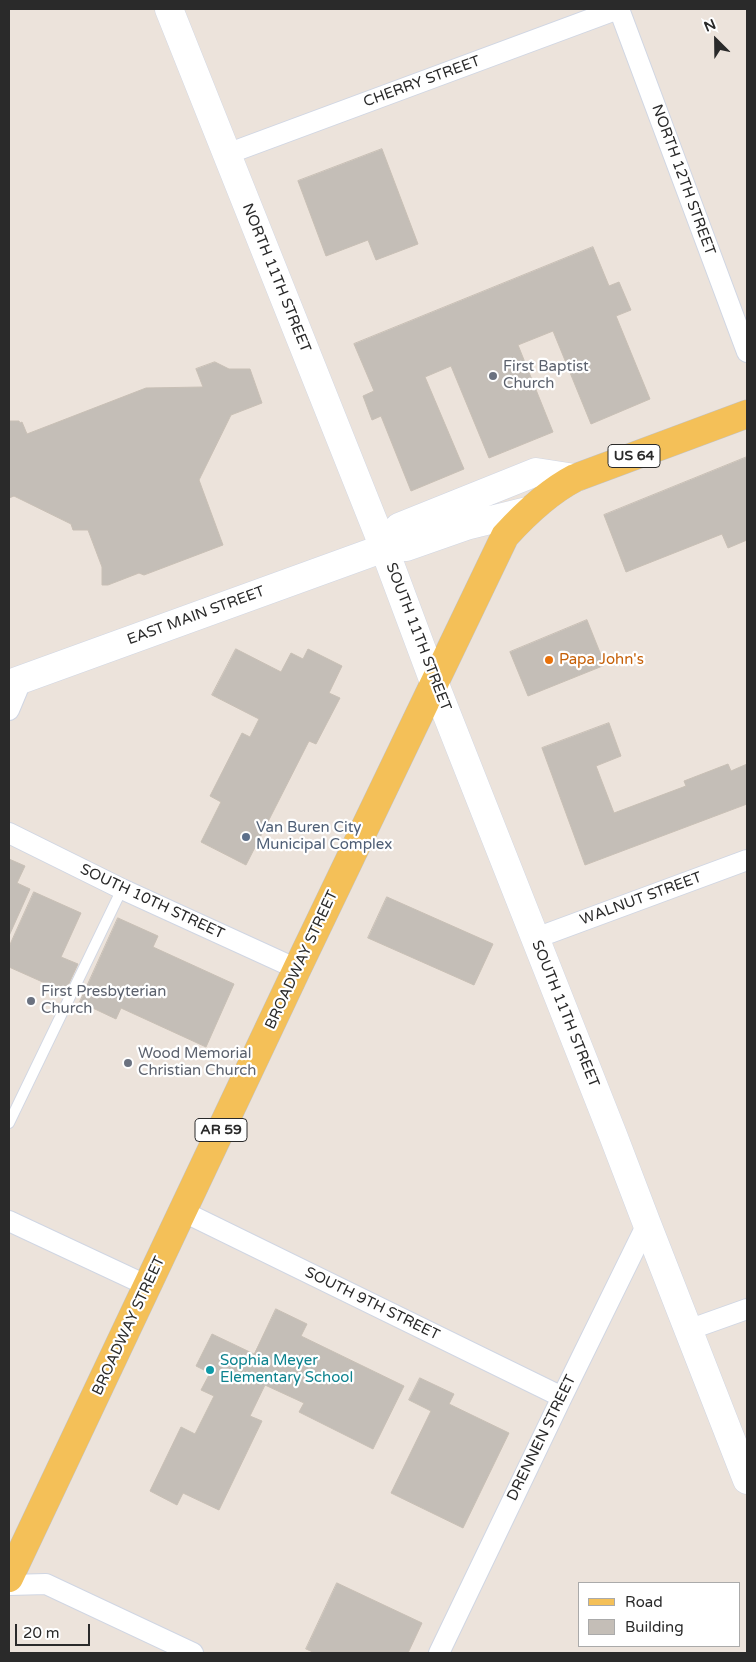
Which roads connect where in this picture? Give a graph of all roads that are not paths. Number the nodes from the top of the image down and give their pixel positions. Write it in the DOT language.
graph roads {
  1 [pos="169,9"];
  2 [pos="618,9"];
  3 [pos="227,154"];
  4 [pos="747,352"];
  5 [pos="747,414"];
  6 [pos="575,478"];
  7 [pos="528,511"];
  8 [pos="384,548"];
  9 [pos="15,682"];
  10 [pos="434,682"];
  11 [pos="9,710"];
  12 [pos="9,833"];
  13 [pos="747,860"];
  14 [pos="122,889"];
  15 [pos="536,938"];
  16 [pos="297,969"];
  17 [pos="9,1123"];
  18 [pos="182,1211"];
  19 [pos="9,1221"];
  20 [pos="647,1224"];
  21 [pos="148,1286"];
  22 [pos="747,1309"];
  23 [pos="688,1330"];
  24 [pos="562,1397"];
  25 [pos="747,1480"];
  26 [pos="9,1578"];
  27 [pos="9,1585"];
  28 [pos="193,1653"];
  29 [pos="439,1653"];
  1 -- 3 [label="street, NORTH 11TH STREET"];
  2 -- 3 [label="street, CHERRY STREET"];
  2 -- 4 [label="street, NORTH 12TH STREET"];
  3 -- 8 [label="street, NORTH 11TH STREET"];
  5 -- 6 [label="main road, EAST MAIN STREET / US 64"];
  6 -- 7 [label="main road, EAST MAIN STREET / US 64"];
  6 -- 8 [label="street, EAST MAIN STREET"];
  7 -- 8 [label="street, EAST MAIN STREET"];
  7 -- 10 [label="main road, BROADWAY STREET / US 64"];
  8 -- 9 [label="street, EAST MAIN STREET"];
  8 -- 10 [label="street, SOUTH 11TH STREET"];
  9 -- 11 [label="street"];
  10 -- 15 [label="street, SOUTH 11TH STREET"];
  10 -- 16 [label="main road, BROADWAY STREET / AR 59"];
  12 -- 14 [label="street, SOUTH 10TH STREET"];
  13 -- 15 [label="street, WALNUT STREET"];
  14 -- 16 [label="street, SOUTH 10TH STREET"];
  14 -- 17 [label="lane"];
  15 -- 20 [label="street, SOUTH 11TH STREET"];
  16 -- 18 [label="main road, BROADWAY STREET / AR 59"];
  18 -- 21 [label="main road, BROADWAY STREET / AR 59"];
  18 -- 24 [label="street, SOUTH 9TH STREET"];
  19 -- 21 [label="street"];
  20 -- 23 [label="street, SOUTH 11TH STREET"];
  20 -- 24 [label="street, DRENNEN STREET"];
  21 -- 26 [label="main road, BROADWAY STREET / AR 59"];
  22 -- 23 [label="street"];
  23 -- 25 [label="street, SOUTH 11TH STREET"];
  24 -- 29 [label="street, DRENNEN STREET"];
  27 -- 28 [label="street"];
}
